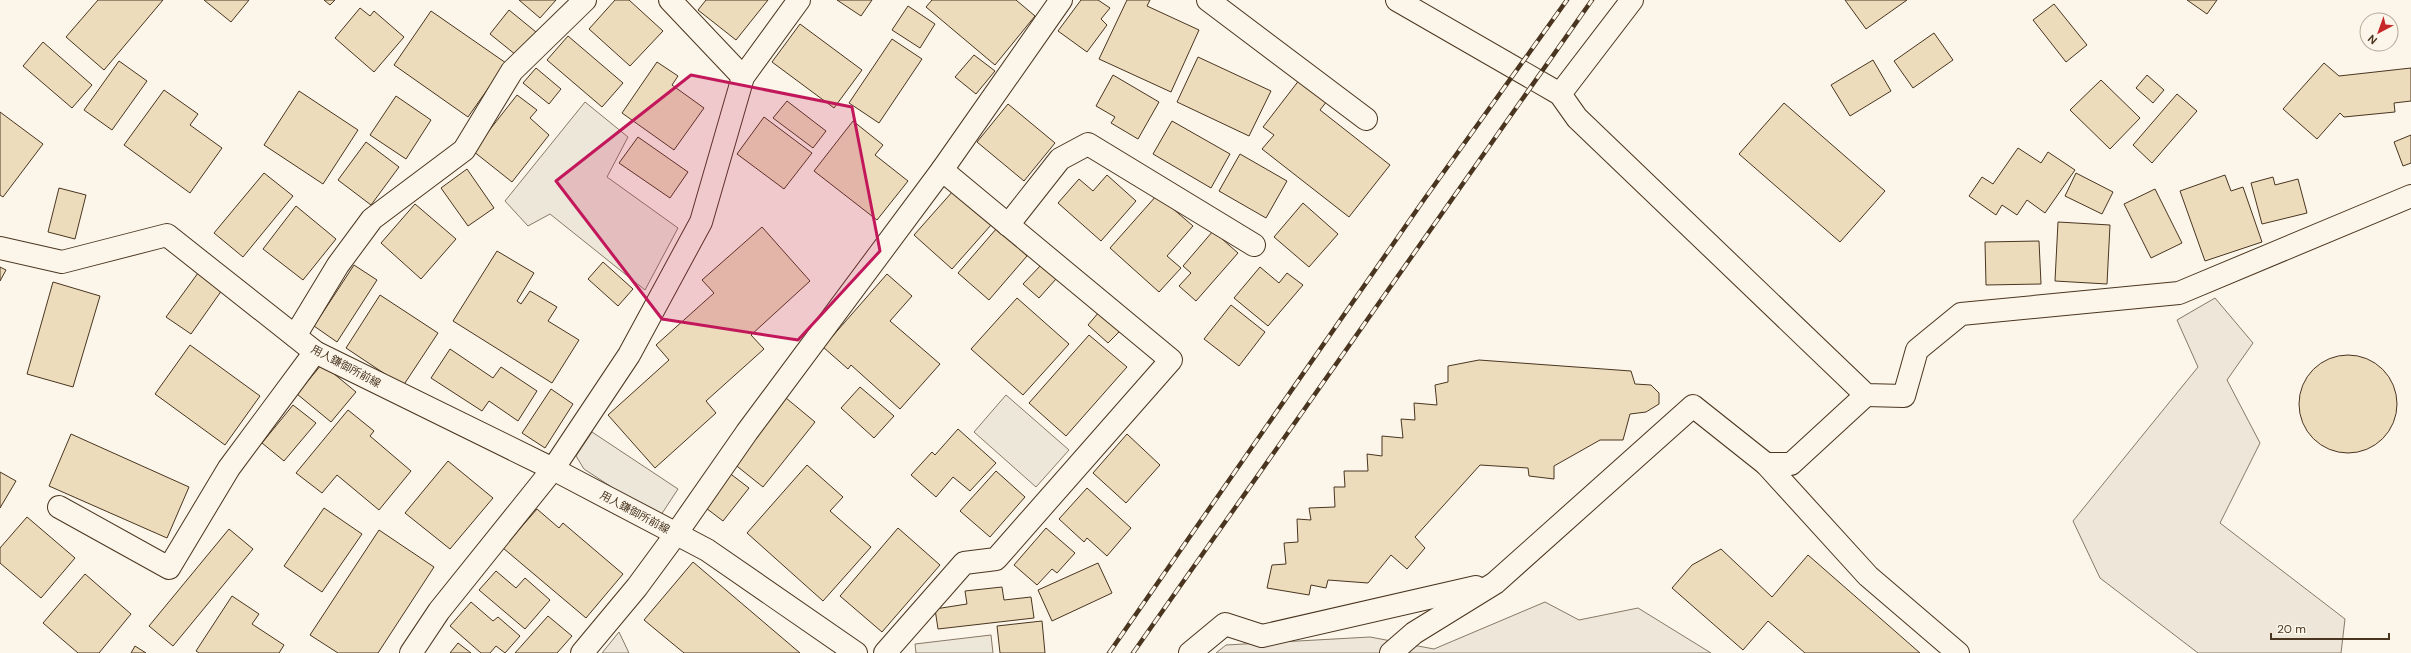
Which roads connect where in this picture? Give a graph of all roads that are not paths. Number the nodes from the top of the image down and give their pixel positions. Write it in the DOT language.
graph roads {
  1 [pos="585,0"];
  2 [pos="670,0"];
  3 [pos="799,0"];
  4 [pos="1061,0"];
  5 [pos="1208,0"];
  6 [pos="1396,0"];
  7 [pos="1632,0"];
  8 [pos="742,77"];
  9 [pos="1560,94"];
  10 [pos="1366,119"];
  11 [pos="942,170"];
  12 [pos="2411,196"];
  13 [pos="1008,225"];
  14 [pos="1254,245"];
  15 [pos="0,248"];
  16 [pos="295,336"];
  17 [pos="315,352"];
  18 [pos="1859,402"];
  19 [pos="1766,464"];
  20 [pos="553,469"];
  21 [pos="59,508"];
  22 [pos="676,534"];
  23 [pos="1495,583"];
  24 [pos="411,653"];
  25 [pos="582,653"];
  26 [pos="856,653"];
  27 [pos="886,653"];
  28 [pos="1190,653"];
  29 [pos="1391,653"];
  30 [pos="1958,653"];
  1 -- 16 [label="street"];
  2 -- 8 [label="street"];
  3 -- 8 [label="street"];
  4 -- 11 [label="street"];
  5 -- 10 [label="street"];
  6 -- 9 [label="street"];
  7 -- 9 [label="street"];
  8 -- 20 [label="street"];
  9 -- 18 [label="street"];
  11 -- 13 [label="street"];
  11 -- 22 [label="street"];
  12 -- 18 [label="street"];
  13 -- 14 [label="street"];
  13 -- 27 [label="street"];
  15 -- 16 [label="street, 用人鎌御所前線"];
  16 -- 17 [label="street, 用人鎌御所前線"];
  17 -- 20 [label="street, 用人鎌御所前線"];
  17 -- 21 [label="street"];
  18 -- 19 [label="street"];
  19 -- 23 [label="street"];
  19 -- 30 [label="street"];
  20 -- 22 [label="street, 用人鎌御所前線"];
  20 -- 24 [label="street"];
  22 -- 25 [label="street"];
  22 -- 26 [label="street, 用人鎌御所前線"];
  23 -- 28 [label="street"];
  23 -- 29 [label="street"];
}
